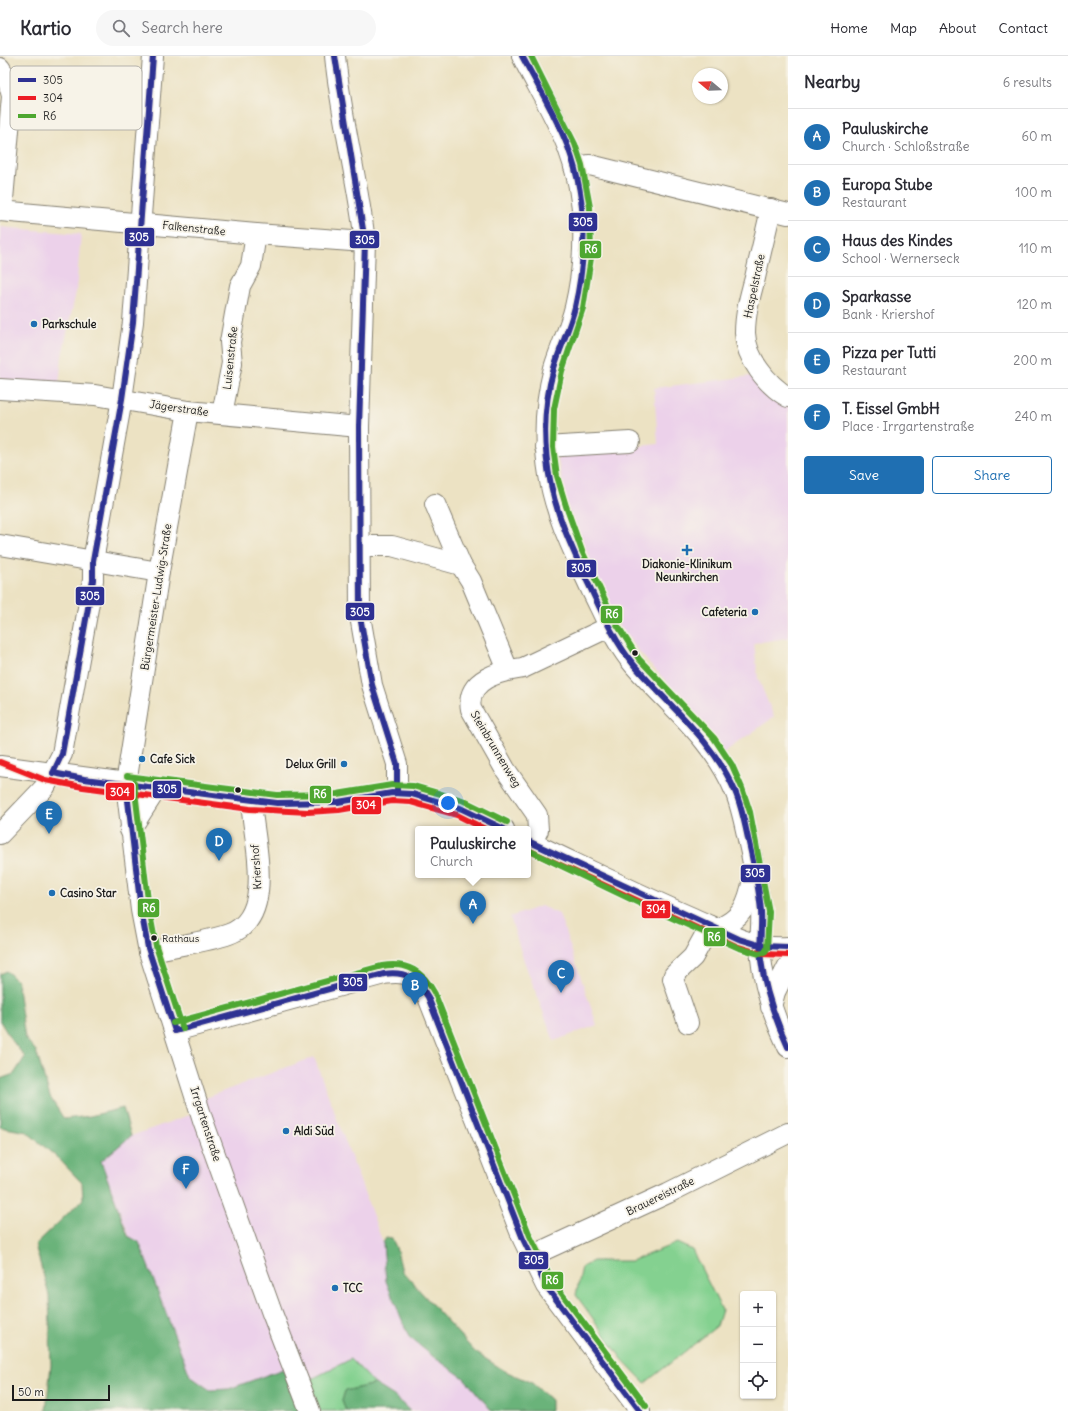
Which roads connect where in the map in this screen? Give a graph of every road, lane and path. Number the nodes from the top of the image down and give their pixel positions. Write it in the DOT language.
graph roads {
  1 [pos="153,56"];
  2 [pos="335,56"];
  3 [pos="522,56"];
  4 [pos="0,68"];
  5 [pos="10,88"];
  6 [pos="10,117"];
  7 [pos="574,167"];
  8 [pos="1,211"];
  9 [pos="780,212"];
  10 [pos="142,223"];
  11 [pos="256,234"];
  12 [pos="365,242"];
  13 [pos="0,389"];
  14 [pos="788,397"];
  15 [pos="122,399"];
  16 [pos="188,410"];
  17 [pos="222,414"];
  18 [pos="359,427"];
  19 [pos="630,442"];
  20 [pos="545,447"];
  21 [pos="435,504"];
  22 [pos="0,545"];
  23 [pos="360,546"];
  24 [pos="93,561"];
  25 [pos="461,565"];
  26 [pos="159,572"];
  27 [pos="609,627"];
  28 [pos="508,670"];
  29 [pos="0,753"];
  30 [pos="0,766"];
  31 [pos="50,772"];
  32 [pos="126,784"];
  33 [pos="157,788"];
  34 [pos="397,793"];
  35 [pos="251,801"];
  36 [pos="498,826"];
  37 [pos="130,830"];
  38 [pos="0,834"];
  39 [pos="531,840"];
  40 [pos="531,842"];
  41 [pos="754,871"];
  42 [pos="714,927"];
  43 [pos="760,946"];
  44 [pos="788,947"];
  45 [pos="149,952"];
  46 [pos="788,966"];
  47 [pos="770,1007"];
  48 [pos="688,1023"];
  49 [pos="175,1031"];
  50 [pos="788,1047"];
  51 [pos="788,1133"];
  52 [pos="530,1256"];
  53 [pos="310,1411"];
  54 [pos="640,1411"];
  1 -- 10 [label="street"];
  2 -- 12 [label="street"];
  3 -- 7 [label="street"];
  4 -- 5 [label="street"];
  6 -- 8 [label="street"];
  7 -- 9 [label="street, Haspelstraße"];
  7 -- 20 [label="street"];
  8 -- 10 [label="street, Falkenstraße"];
  9 -- 14 [label="street, Haspelstraße"];
  10 -- 11 [label="street, Falkenstraße"];
  10 -- 15 [label="street"];
  11 -- 12 [label="street, Falkenstraße"];
  11 -- 17 [label="street, Luisenstraße"];
  12 -- 18 [label="street"];
  13 -- 15 [label="street, Jägerstraße"];
  15 -- 16 [label="street, Jägerstraße"];
  15 -- 24 [label="street"];
  16 -- 17 [label="street, Jägerstraße"];
  16 -- 26 [label="street, Bürgermeister-Ludwig-Straße"];
  17 -- 18 [label="street, Jägerstraße"];
  18 -- 23 [label="street"];
  19 -- 20 [label="street"];
  20 -- 27 [label="street"];
  21 -- 25 [label="street"];
  22 -- 24 [label="street"];
  23 -- 25 [label="street"];
  23 -- 34 [label="street"];
  24 -- 26 [label="street"];
  24 -- 31 [label="street"];
  25 -- 28 [label="street"];
  26 -- 32 [label="street, Bürgermeister-Ludwig-Straße"];
  27 -- 28 [label="street, Steinbrunnenweg"];
  27 -- 41 [label="street"];
  28 -- 39 [label="street, Steinbrunnenweg"];
  29 -- 31 [label="street"];
  30 -- 31 [label="street"];
  31 -- 32 [label="street"];
  31 -- 38 [label="street"];
  32 -- 33 [label="street"];
  32 -- 37 [label="street, Irrgartenstraße"];
  33 -- 35 [label="street"];
  33 -- 37 [label="street"];
  34 -- 35 [label="street"];
  34 -- 36 [label="street"];
  35 -- 45 [label="street, Kriershof"];
  37 -- 45 [label="street, Irrgartenstraße"];
  40 -- 42 [label="street"];
  41 -- 42 [label="street"];
  41 -- 43 [label="street"];
  42 -- 43 [label="street"];
  42 -- 48 [label="street"];
  43 -- 44 [label="street"];
  43 -- 47 [label="street"];
  45 -- 49 [label="street, Irrgartenstraße"];
  46 -- 47 [label="street"];
  47 -- 50 [label="street"];
  49 -- 52 [label="street"];
  49 -- 53 [label="street, Irrgartenstraße"];
  51 -- 52 [label="street, Brauereistraße"];
  52 -- 54 [label="street"];
}
